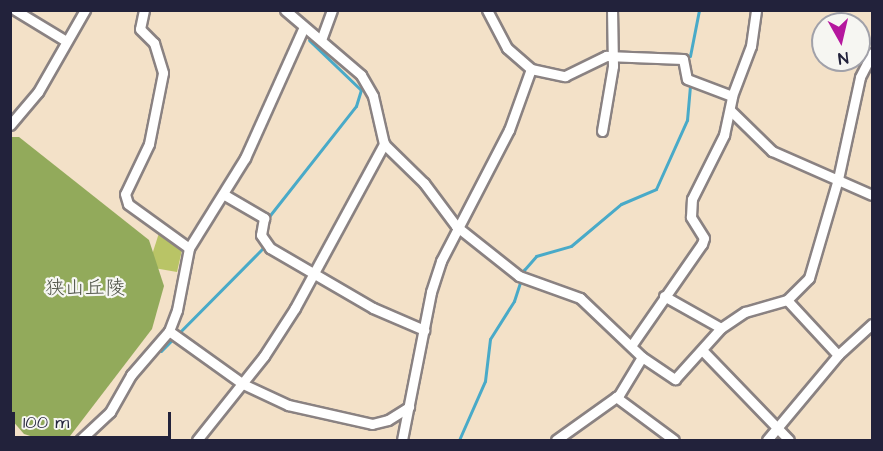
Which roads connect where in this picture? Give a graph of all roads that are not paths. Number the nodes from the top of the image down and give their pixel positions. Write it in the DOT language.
graph roads {
  1 [pos="15,10"];
  2 [pos="85,10"];
  3 [pos="144,10"];
  4 [pos="285,10"];
  5 [pos="332,10"];
  6 [pos="487,10"];
  7 [pos="612,10"];
  8 [pos="756,10"];
  9 [pos="303,29"];
  10 [pos="321,39"];
  11 [pos="66,41"];
  12 [pos="873,53"];
  13 [pos="611,56"];
  14 [pos="531,69"];
  15 [pos="732,96"];
  16 [pos="730,110"];
  17 [pos="10,125"];
  18 [pos="602,131"];
  19 [pos="384,144"];
  20 [pos="838,179"];
  21 [pos="223,194"];
  22 [pos="873,195"];
  23 [pos="456,226"];
  24 [pos="189,248"];
  25 [pos="313,272"];
  26 [pos="664,296"];
  27 [pos="787,300"];
  28 [pos="873,324"];
  29 [pos="721,328"];
  30 [pos="424,330"];
  31 [pos="169,331"];
  32 [pos="865,332"];
  33 [pos="873,340"];
  34 [pos="632,346"];
  35 [pos="702,350"];
  36 [pos="838,355"];
  37 [pos="642,357"];
  38 [pos="243,384"];
  39 [pos="616,397"];
  40 [pos="409,407"];
  41 [pos="778,427"];
  42 [pos="80,441"];
  43 [pos="197,441"];
  44 [pos="402,441"];
  45 [pos="556,441"];
  46 [pos="674,441"];
  47 [pos="767,441"];
  48 [pos="789,441"];
  1 -- 11 [label="street"];
  2 -- 11 [label="street"];
  3 -- 24 [label="street"];
  4 -- 9 [label="street"];
  5 -- 10 [label="street"];
  6 -- 14 [label="street"];
  7 -- 13 [label="street"];
  8 -- 15 [label="street"];
  9 -- 10 [label="street"];
  9 -- 21 [label="street"];
  10 -- 19 [label="street"];
  11 -- 17 [label="street"];
  12 -- 20 [label="street"];
  13 -- 14 [label="street"];
  13 -- 15 [label="street"];
  13 -- 18 [label="street"];
  14 -- 23 [label="street"];
  15 -- 16 [label="street"];
  16 -- 20 [label="street"];
  16 -- 26 [label="street"];
  19 -- 23 [label="street"];
  19 -- 25 [label="street"];
  20 -- 22 [label="street"];
  20 -- 27 [label="street"];
  21 -- 24 [label="street"];
  21 -- 25 [label="street"];
  23 -- 30 [label="street"];
  23 -- 34 [label="street"];
  24 -- 31 [label="street"];
  25 -- 30 [label="street"];
  25 -- 38 [label="street"];
  26 -- 29 [label="street"];
  26 -- 34 [label="street"];
  27 -- 29 [label="street"];
  27 -- 36 [label="street"];
  28 -- 32 [label="street"];
  29 -- 35 [label="street"];
  30 -- 40 [label="street"];
  31 -- 38 [label="street"];
  31 -- 42 [label="street"];
  32 -- 33 [label="street"];
  32 -- 36 [label="street"];
  34 -- 37 [label="street"];
  35 -- 37 [label="street"];
  35 -- 41 [label="street"];
  36 -- 41 [label="street"];
  37 -- 39 [label="street"];
  38 -- 40 [label="street"];
  38 -- 43 [label="street"];
  39 -- 45 [label="street"];
  39 -- 46 [label="street"];
  40 -- 44 [label="street"];
  41 -- 47 [label="street"];
  41 -- 48 [label="street"];
}
